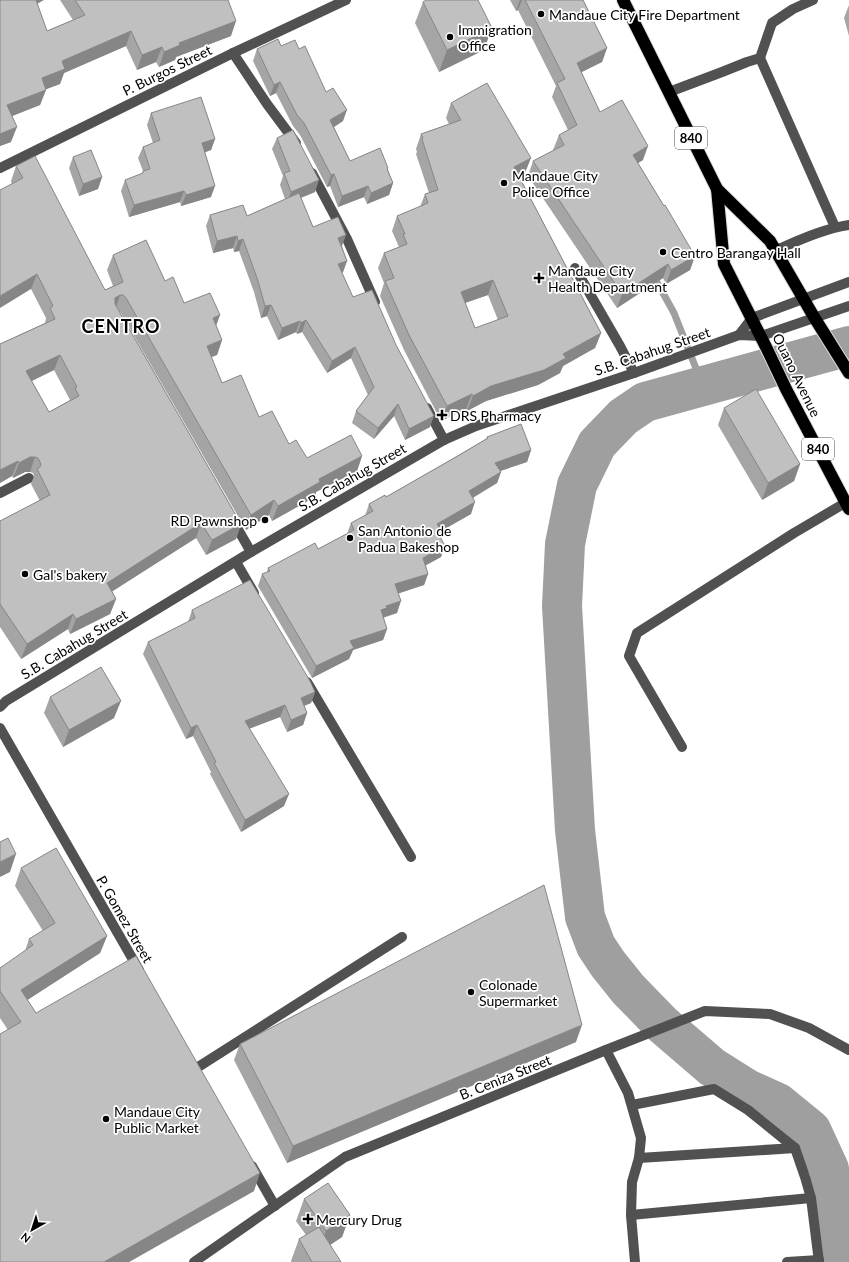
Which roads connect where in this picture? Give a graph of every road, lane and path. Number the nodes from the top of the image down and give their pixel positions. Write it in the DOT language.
graph roads {
  1 [pos="346,0"];
  2 [pos="623,0"];
  3 [pos="813,0"];
  4 [pos="233,53"];
  5 [pos="760,58"];
  6 [pos="668,92"];
  7 [pos="301,152"];
  8 [pos="308,165"];
  9 [pos="0,168"];
  10 [pos="717,189"];
  11 [pos="849,225"];
  12 [pos="835,227"];
  13 [pos="776,250"];
  14 [pos="575,268"];
  15 [pos="849,282"];
  16 [pos="804,298"];
  17 [pos="849,306"];
  18 [pos="379,310"];
  19 [pos="814,317"];
  20 [pos="752,318"];
  21 [pos="739,335"];
  22 [pos="761,336"];
  23 [pos="847,370"];
  24 [pos="634,373"];
  25 [pos="423,400"];
  26 [pos="444,440"];
  27 [pos="29,478"];
  28 [pos="0,493"];
  29 [pos="847,506"];
  30 [pos="227,512"];
  31 [pos="251,552"];
  32 [pos="236,562"];
  33 [pos="260,603"];
  34 [pos="301,672"];
  35 [pos="2,703"];
  36 [pos="0,728"];
  37 [pos="682,747"];
  38 [pos="411,857"];
  39 [pos="402,937"];
  40 [pos="145,980"];
  41 [pos="606,1050"];
  42 [pos="849,1050"];
  43 [pos="195,1069"];
  44 [pos="632,1105"];
  45 [pos="795,1148"];
  46 [pos="247,1158"];
  47 [pos="639,1158"];
  48 [pos="811,1198"];
  49 [pos="275,1206"];
  50 [pos="631,1215"];
  51 [pos="819,1261"];
  52 [pos="194,1262"];
  53 [pos="635,1262"];
  54 [pos="787,1262"];
  1 -- 4 [label="street, P. Burgos Street"];
  2 -- 6 [label="highway, 840"];
  3 -- 5 [label="street"];
  4 -- 7 [label="street"];
  4 -- 9 [label="street, P. Burgos Street"];
  5 -- 6 [label="street"];
  5 -- 12 [label="street"];
  6 -- 10 [label="highway, 840"];
  8 -- 18 [label="street"];
  10 -- 13 [label="highway, 840"];
  10 -- 20 [label="highway, 840"];
  11 -- 12 [label="street"];
  12 -- 13 [label="street"];
  13 -- 16 [label="highway, 840"];
  14 -- 24 [label="street"];
  15 -- 16 [label="street"];
  16 -- 19 [label="highway, 840"];
  16 -- 20 [label="street"];
  17 -- 19 [label="street, S.B. Cabahug Street"];
  19 -- 22 [label="street, S.B. Cabahug Street"];
  19 -- 23 [label="highway, 840"];
  20 -- 21 [label="street"];
  20 -- 22 [label="highway, Ouano Avenue / 840"];
  21 -- 22 [label="street, S.B. Cabahug Street"];
  21 -- 24 [label="street, S.B. Cabahug Street"];
  22 -- 29 [label="highway, Ouano Avenue / 840"];
  24 -- 26 [label="street, S.B. Cabahug Street"];
  25 -- 26 [label="street"];
  26 -- 31 [label="street, S.B. Cabahug Street"];
  27 -- 28 [label="street"];
  29 -- 37 [label="street"];
  30 -- 31 [label="street"];
  31 -- 32 [label="street, S.B. Cabahug Street"];
  32 -- 33 [label="street"];
  32 -- 35 [label="street, S.B. Cabahug Street"];
  34 -- 38 [label="street"];
  36 -- 40 [label="street, P. Gomez Street"];
  39 -- 43 [label="street"];
  41 -- 42 [label="street, B. Ceniza Street"];
  41 -- 44 [label="street"];
  41 -- 49 [label="street, B. Ceniza Street"];
  44 -- 45 [label="street"];
  44 -- 47 [label="street"];
  45 -- 47 [label="street"];
  45 -- 48 [label="street"];
  46 -- 49 [label="street"];
  47 -- 50 [label="street"];
  48 -- 50 [label="street"];
  48 -- 51 [label="street"];
  49 -- 52 [label="street, B. Ceniza Street"];
  50 -- 53 [label="street"];
  51 -- 54 [label="street"];
}
